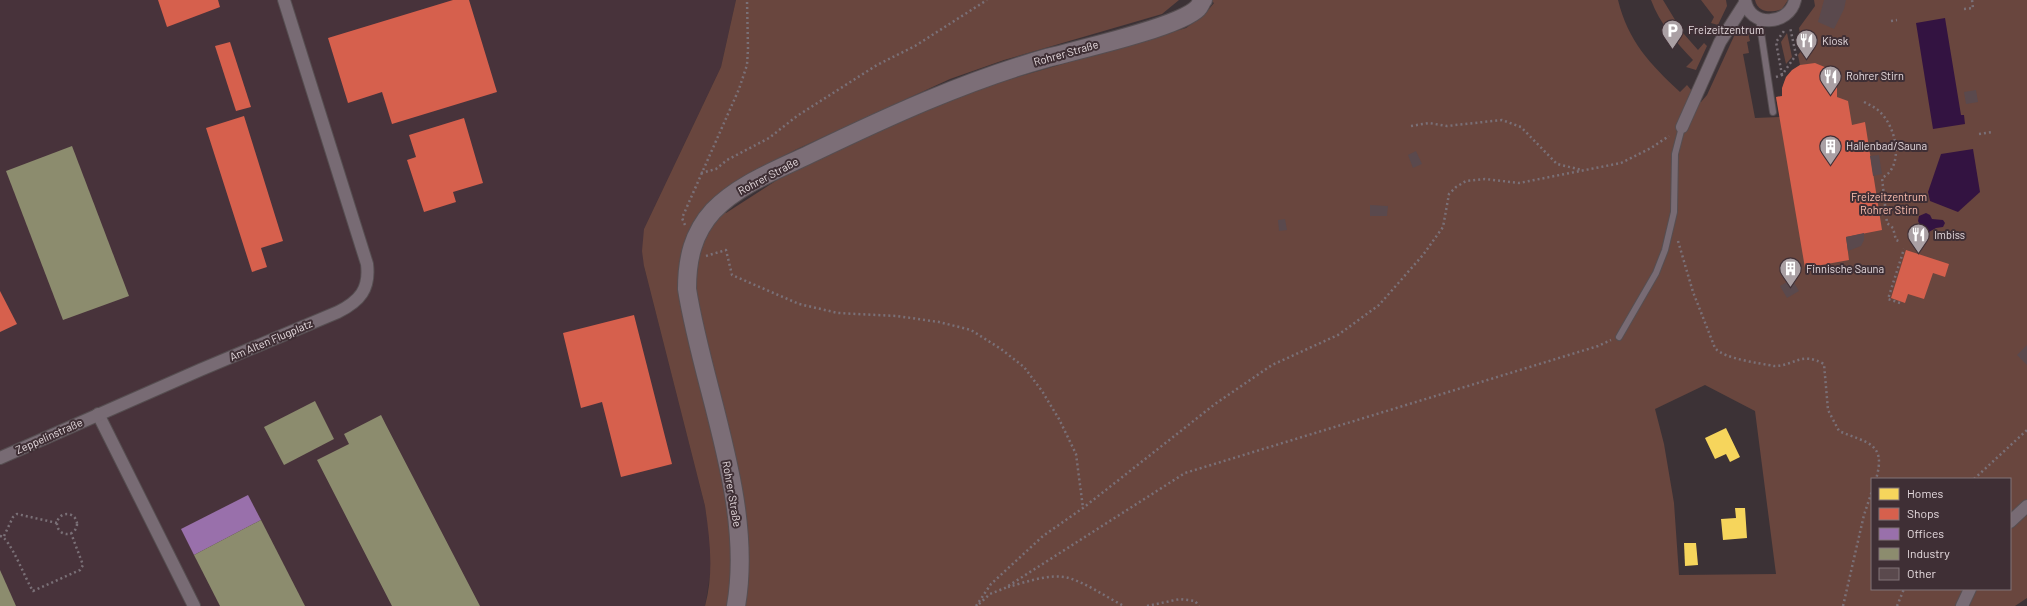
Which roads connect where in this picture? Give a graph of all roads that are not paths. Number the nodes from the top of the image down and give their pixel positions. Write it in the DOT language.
graph roads {
  1 [pos="1203,0"];
  2 [pos="1795,0"];
  3 [pos="1745,2"];
  4 [pos="286,3"];
  5 [pos="1759,19"];
  6 [pos="1773,112"];
  7 [pos="1682,127"];
  8 [pos="1619,337"];
  9 [pos="98,414"];
  10 [pos="0,458"];
  11 [pos="2027,506"];
  12 [pos="2011,521"];
  13 [pos="1970,590"];
  14 [pos="194,606"];
  15 [pos="736,606"];
  16 [pos="1962,606"];
  1 -- 15 [label="main road, Rohrer Straße"];
  2 -- 5 [label="street"];
  3 -- 5 [label="street"];
  3 -- 7 [label="street"];
  4 -- 9 [label="street, Am Alten Flugplatz"];
  5 -- 6 [label="lane"];
  7 -- 8 [label="lane"];
  9 -- 10 [label="street, Zeppelinstraße"];
  9 -- 14 [label="street"];
  11 -- 12 [label="street"];
  13 -- 16 [label="street"];
}
